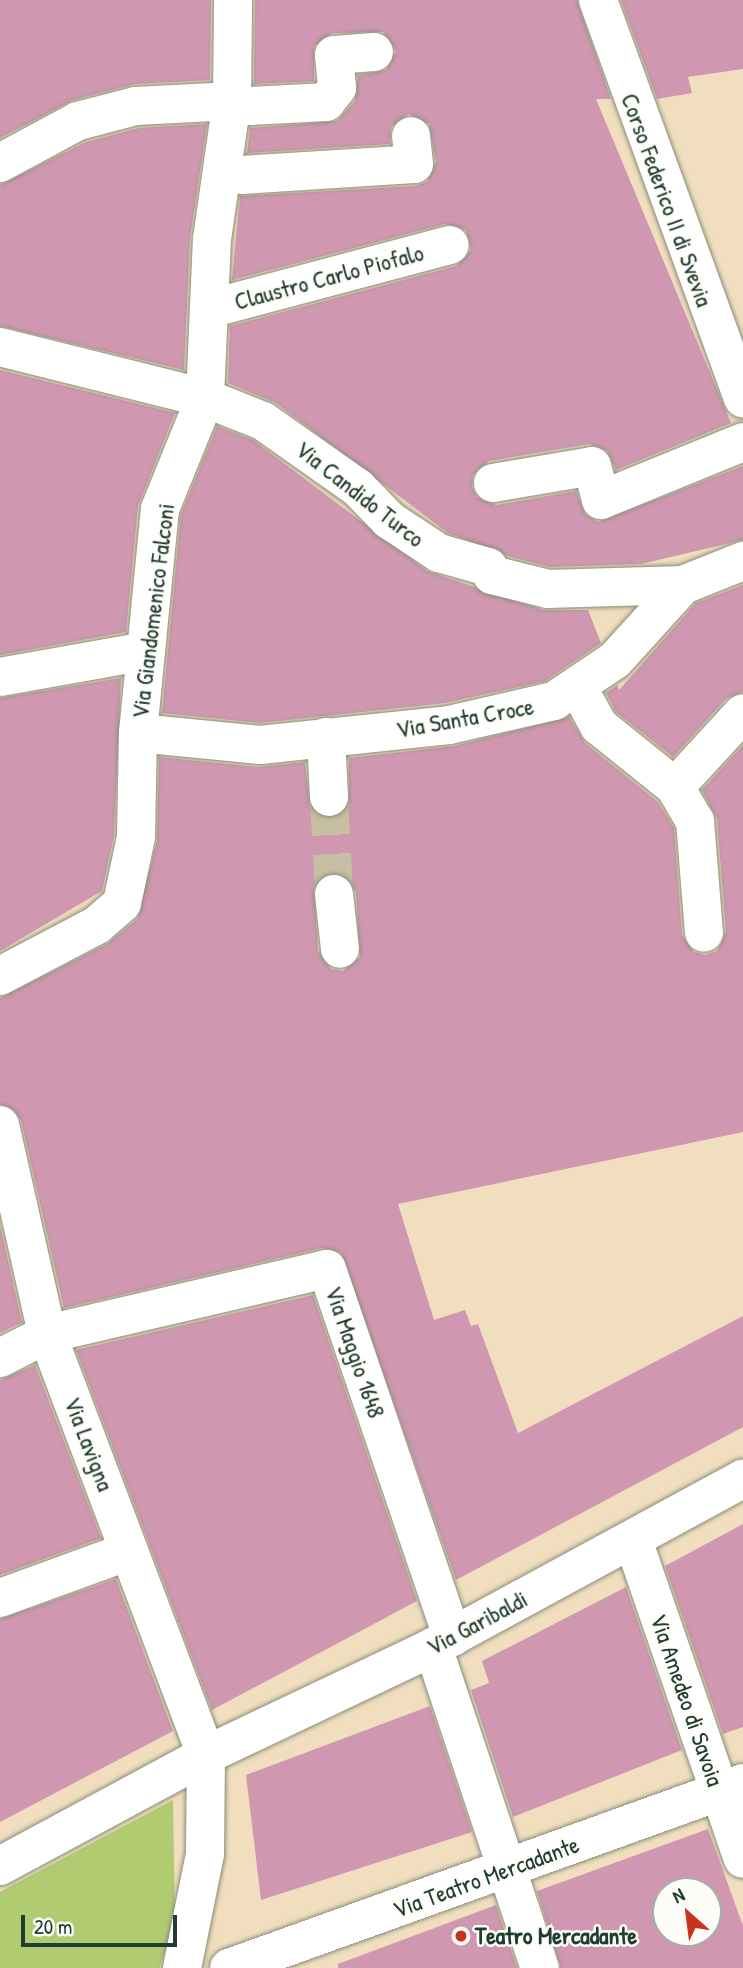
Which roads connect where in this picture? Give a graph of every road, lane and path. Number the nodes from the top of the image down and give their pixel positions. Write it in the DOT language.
graph roads {
  1 [pos="233,0"];
  2 [pos="598,0"];
  3 [pos="374,52"];
  4 [pos="232,104"];
  5 [pos="411,136"];
  6 [pos="0,163"];
  7 [pos="234,168"];
  8 [pos="450,245"];
  9 [pos="209,309"];
  10 [pos="0,347"];
  11 [pos="736,358"];
  12 [pos="743,397"];
  13 [pos="205,398"];
  14 [pos="743,442"];
  15 [pos="493,483"];
  16 [pos="743,561"];
  17 [pos="683,585"];
  18 [pos="146,651"];
  19 [pos="0,677"];
  20 [pos="577,686"];
  21 [pos="743,713"];
  22 [pos="138,733"];
  23 [pos="326,737"];
  24 [pos="675,787"];
  25 [pos="329,797"];
  26 [pos="334,894"];
  27 [pos="704,933"];
  28 [pos="340,949"];
  29 [pos="0,976"];
  30 [pos="0,1125"];
  31 [pos="47,1334"];
  32 [pos="0,1359"];
  33 [pos="743,1479"];
  34 [pos="633,1540"];
  35 [pos="129,1551"];
  36 [pos="0,1598"];
  37 [pos="442,1642"];
  38 [pos="206,1755"];
  39 [pos="731,1788"];
  40 [pos="743,1859"];
  41 [pos="0,1866"];
  42 [pos="508,1870"];
  43 [pos="182,1968"];
  44 [pos="229,1968"];
  45 [pos="540,1968"];
  1 -- 4 [label="street, Via Giandomenico Falconi"];
  2 -- 11 [label="street, Corso Federico II di Svevia"];
  3 -- 4 [label="street"];
  4 -- 6 [label="street"];
  4 -- 7 [label="street, Via Giandomenico Falconi"];
  5 -- 7 [label="street"];
  7 -- 9 [label="street, Via Giandomenico Falconi"];
  8 -- 9 [label="street, Claustro Carlo Piofalo"];
  9 -- 13 [label="street, Via Giandomenico Falconi"];
  10 -- 13 [label="street, Via Candido Turco"];
  11 -- 12 [label="street, Corso Federico II di Svevia"];
  13 -- 17 [label="street, Via Candido Turco"];
  13 -- 18 [label="street, Via Giandomenico Falconi"];
  14 -- 15 [label="street"];
  16 -- 17 [label="street, Via Santa Croce"];
  17 -- 20 [label="street, Via Santa Croce"];
  18 -- 19 [label="street"];
  18 -- 22 [label="street, Via Giandomenico Falconi"];
  20 -- 23 [label="street, Via Santa Croce"];
  20 -- 24 [label="street"];
  21 -- 24 [label="street"];
  22 -- 23 [label="street, Via Santa Croce"];
  22 -- 29 [label="street, Via Giandomenico Falconi"];
  23 -- 25 [label="street"];
  24 -- 27 [label="street"];
  26 -- 28 [label="street"];
  30 -- 31 [label="street, Via Lavigna"];
  31 -- 32 [label="street, Via Maggio 1648"];
  31 -- 35 [label="street, Via Lavigna"];
  31 -- 37 [label="street, Via Maggio 1648"];
  33 -- 34 [label="street, Via Garibaldi"];
  34 -- 37 [label="street, Via Garibaldi"];
  34 -- 39 [label="street, Via Amedeo di Savoia"];
  35 -- 36 [label="street"];
  35 -- 38 [label="street, Via Lavigna"];
  37 -- 38 [label="street, Via Garibaldi"];
  37 -- 42 [label="street"];
  38 -- 41 [label="street, Via Garibaldi"];
  38 -- 43 [label="street"];
  39 -- 40 [label="street, Via Amedeo di Savoia"];
  39 -- 42 [label="street, Via Teatro Mercadante"];
  42 -- 44 [label="street, Via Teatro Mercadante"];
  42 -- 45 [label="street"];
}
